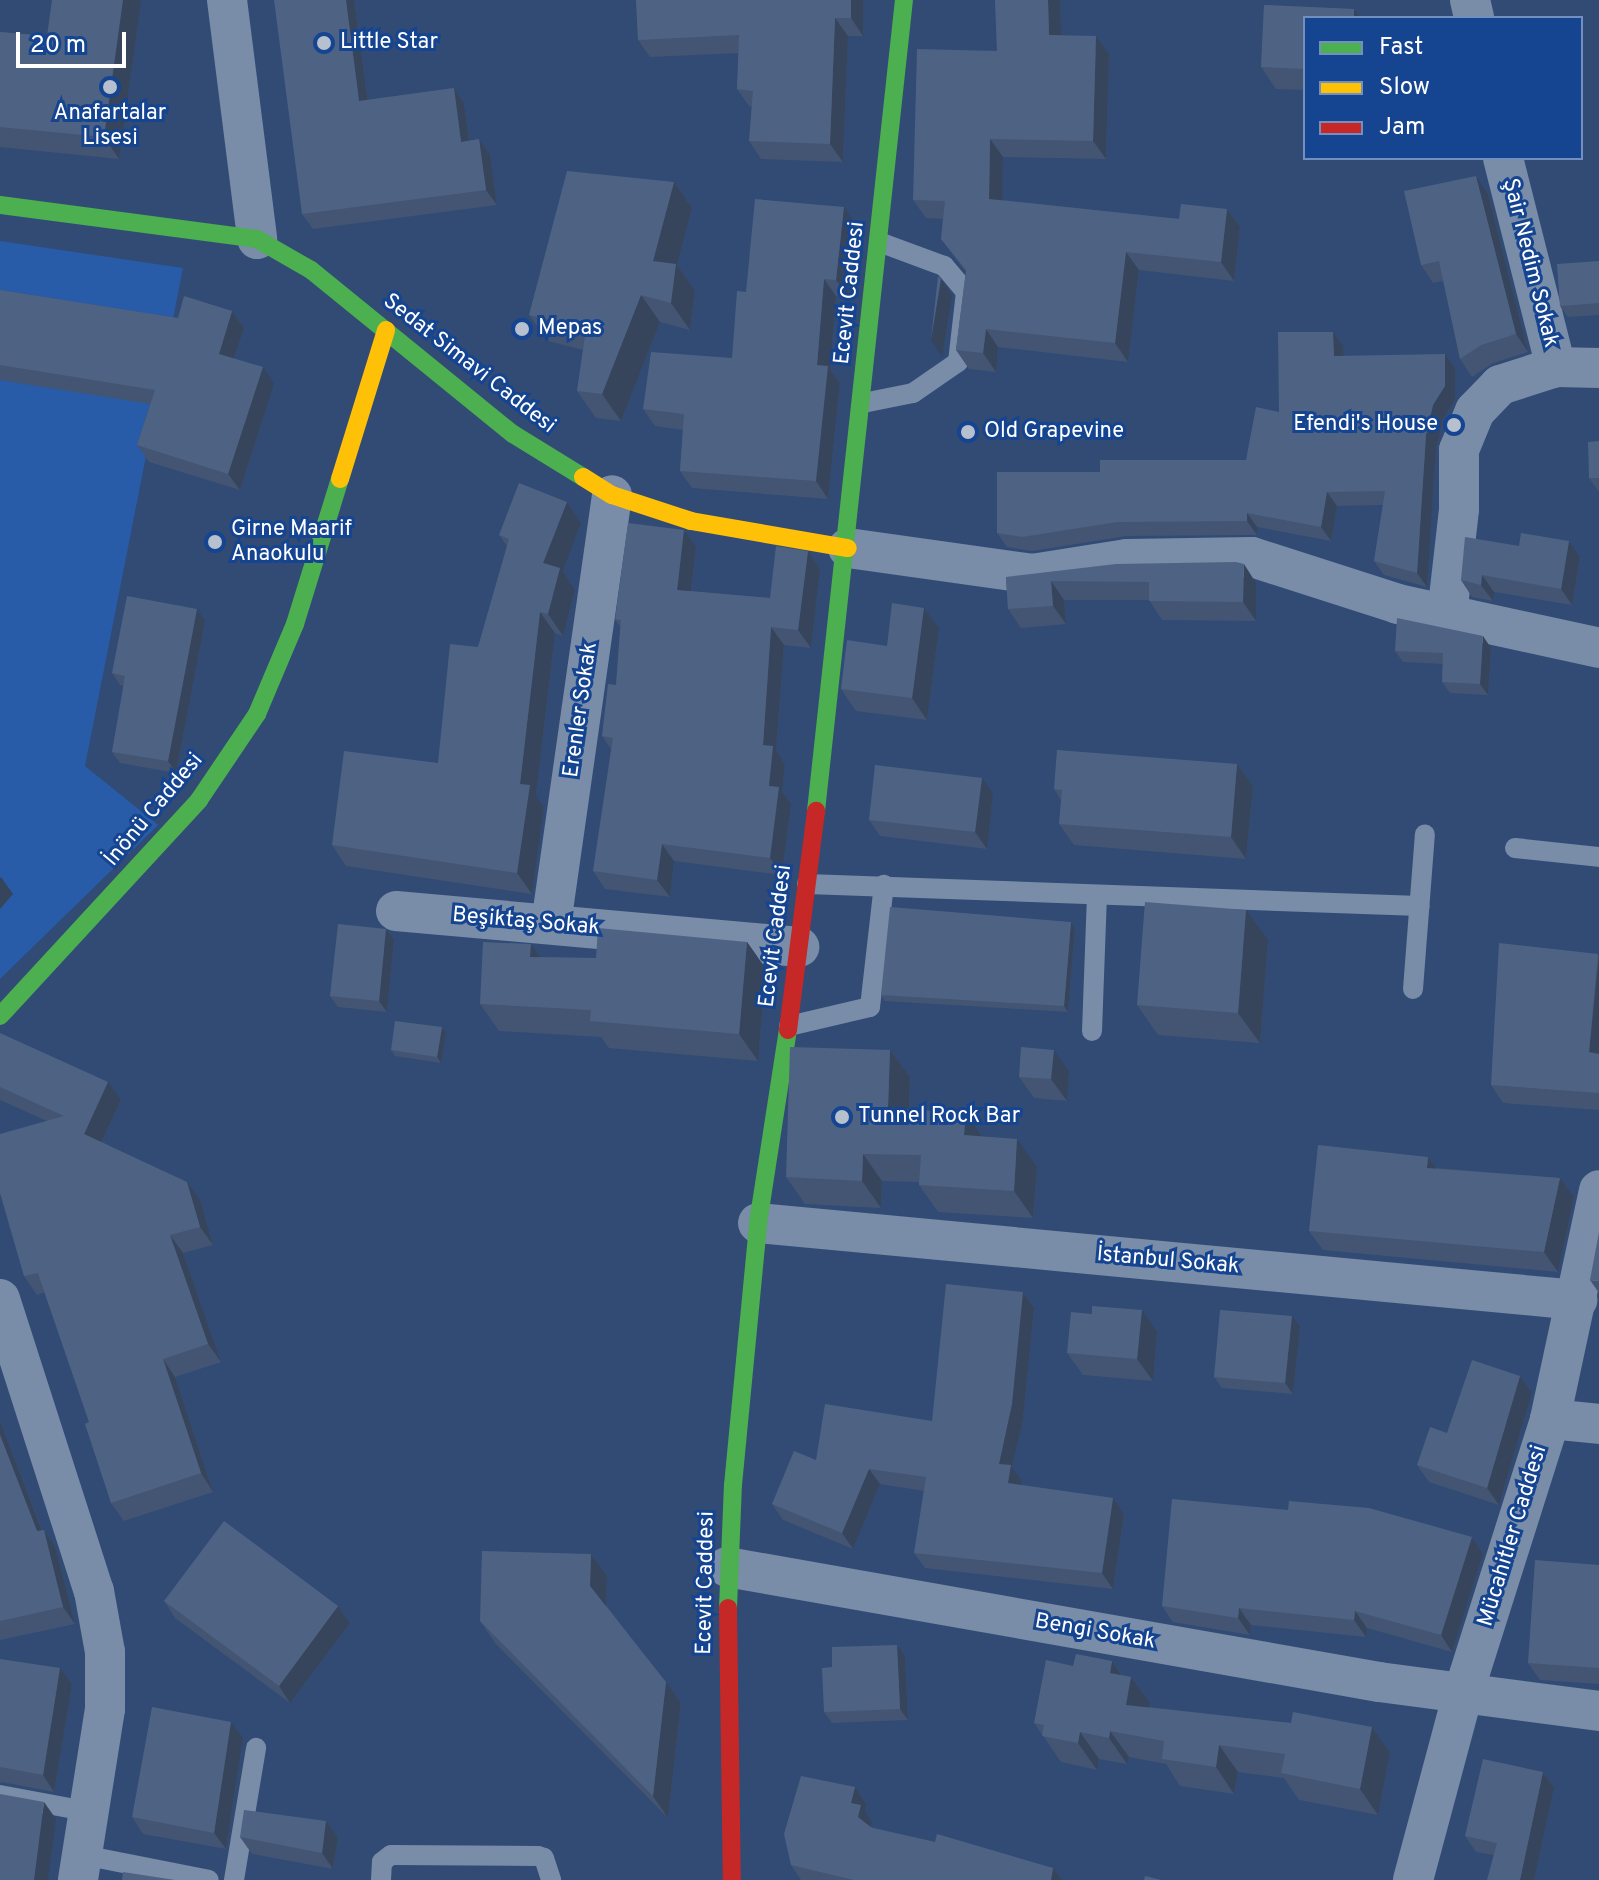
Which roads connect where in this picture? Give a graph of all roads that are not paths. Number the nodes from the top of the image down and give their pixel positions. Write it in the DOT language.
graph roads {
  1 [pos="227,0"];
  2 [pos="904,0"];
  3 [pos="1504,160"];
  4 [pos="0,205"];
  5 [pos="257,239"];
  6 [pos="879,242"];
  7 [pos="386,330"];
  8 [pos="1556,367"];
  9 [pos="1599,368"];
  10 [pos="863,403"];
  11 [pos="612,495"];
  12 [pos="848,548"];
  13 [pos="1447,615"];
  14 [pos="1599,648"];
  15 [pos="1425,834"];
  16 [pos="1515,848"];
  17 [pos="1599,857"];
  18 [pos="807,884"];
  19 [pos="884,885"];
  20 [pos="1097,895"];
  21 [pos="1420,906"];
  22 [pos="396,911"];
  23 [pos="551,924"];
  24 [pos="799,947"];
  25 [pos="1413,989"];
  26 [pos="0,1016"];
  27 [pos="789,1026"];
  28 [pos="1092,1031"];
  29 [pos="1599,1190"];
  30 [pos="758,1223"];
  31 [pos="0,1299"];
  32 [pos="1577,1300"];
  33 [pos="1550,1419"];
  34 [pos="1599,1424"];
  35 [pos="727,1567"];
  36 [pos="1463,1694"];
  37 [pos="1599,1711"];
  38 [pos="256,1748"];
  39 [pos="0,1795"];
  40 [pos="91,1812"];
  41 [pos="81,1867"];
  42 [pos="209,1880"];
  43 [pos="234,1880"];
  44 [pos="381,1880"];
  45 [pos="551,1880"];
  46 [pos="732,1880"];
  47 [pos="1413,1880"];
  1 -- 5 [label="street"];
  2 -- 6 [label="main road, Ecevit Caddesi"];
  3 -- 8 [label="street, Şair Nedim Sokak"];
  4 -- 5 [label="main road"];
  5 -- 7 [label="main road, Sedat Simavi Caddesi"];
  6 -- 10 [label="main road, Ecevit Caddesi"];
  6 -- 10 [label="lane"];
  7 -- 11 [label="main road, Sedat Simavi Caddesi"];
  7 -- 26 [label="main road, İnönü Caddesi"];
  8 -- 9 [label="street"];
  8 -- 13 [label="street"];
  10 -- 12 [label="main road, Ecevit Caddesi"];
  11 -- 12 [label="main road, Sedat Simavi Caddesi"];
  11 -- 23 [label="street, Erenler Sokak"];
  12 -- 13 [label="street"];
  12 -- 18 [label="main road, Ecevit Caddesi"];
  13 -- 14 [label="street"];
  15 -- 21 [label="lane"];
  16 -- 17 [label="lane"];
  18 -- 19 [label="lane"];
  18 -- 24 [label="main road, Ecevit Caddesi"];
  19 -- 20 [label="lane"];
  19 -- 27 [label="lane"];
  20 -- 21 [label="lane"];
  20 -- 28 [label="lane"];
  21 -- 25 [label="lane"];
  22 -- 23 [label="street, Beşiktaş Sokak"];
  23 -- 24 [label="street, Beşiktaş Sokak"];
  24 -- 27 [label="main road, Ecevit Caddesi"];
  27 -- 30 [label="main road, Ecevit Caddesi"];
  29 -- 32 [label="street, Mücahitler Caddesi"];
  30 -- 32 [label="street, İstanbul Sokak"];
  30 -- 35 [label="main road, Ecevit Caddesi"];
  31 -- 40 [label="street"];
  32 -- 33 [label="street, Mücahitler Caddesi"];
  33 -- 34 [label="street"];
  33 -- 36 [label="street, Mücahitler Caddesi"];
  35 -- 36 [label="street, Bengi Sokak"];
  35 -- 46 [label="main road, Ecevit Caddesi"];
  36 -- 37 [label="street, Bengi Sokak"];
  36 -- 47 [label="street, Mücahitler Caddesi"];
  38 -- 43 [label="lane"];
  39 -- 40 [label="lane"];
  40 -- 41 [label="street"];
  41 -- 42 [label="lane"];
  44 -- 45 [label="lane"];
}
